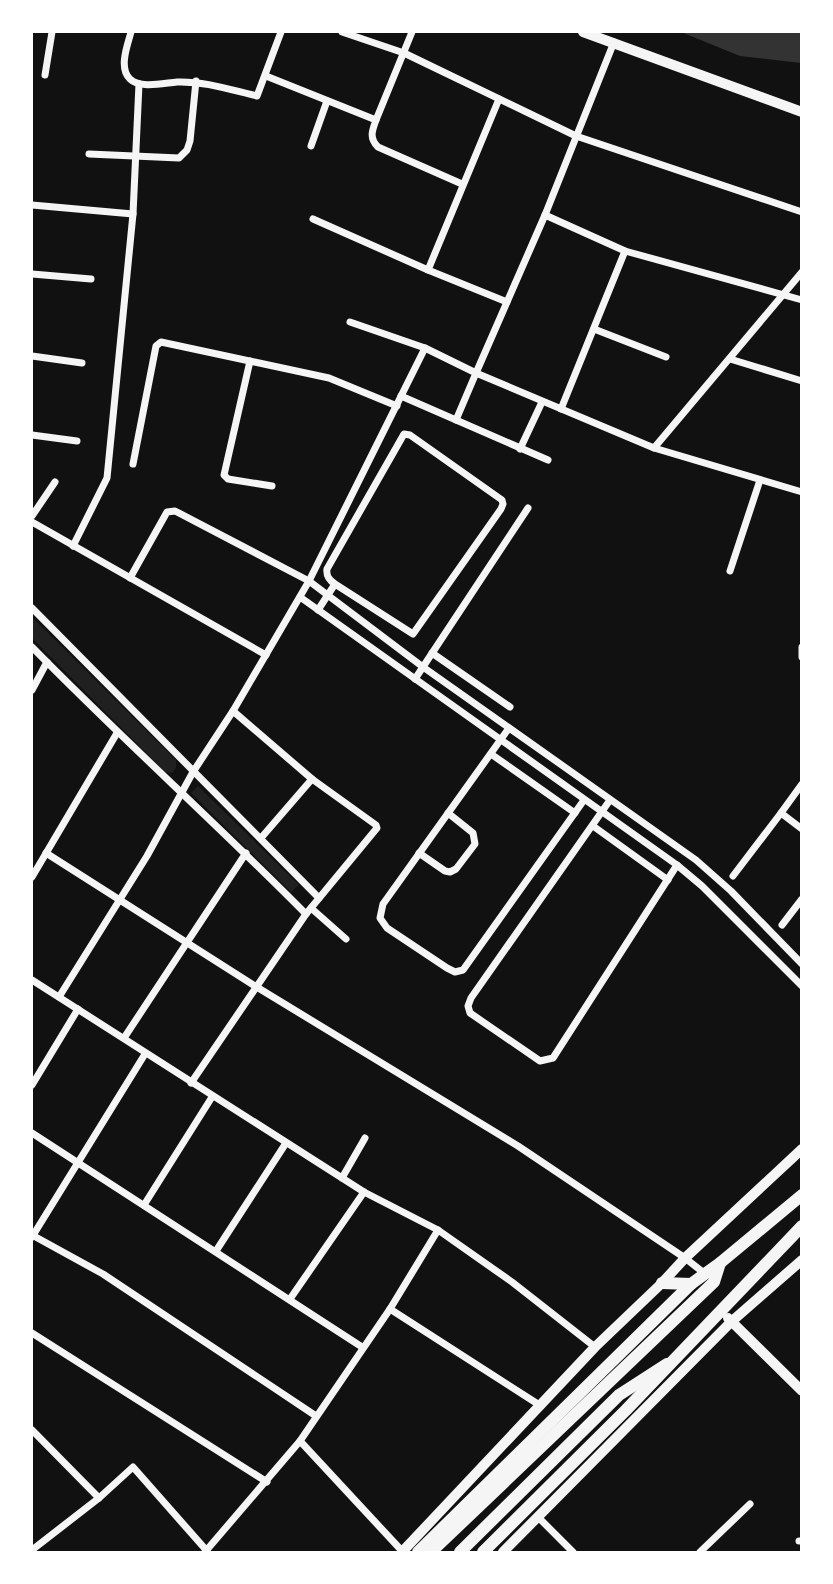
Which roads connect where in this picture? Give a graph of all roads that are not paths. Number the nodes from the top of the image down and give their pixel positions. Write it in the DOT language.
graph roads {
  1 [pos="52,32"];
  2 [pos="131,32"];
  3 [pos="280,32"];
  4 [pos="342,32"];
  5 [pos="411,32"];
  6 [pos="583,32"];
  7 [pos="614,42"];
  8 [pos="404,53"];
  9 [pos="45,75"];
  10 [pos="266,76"];
  11 [pos="196,81"];
  12 [pos="139,84"];
  13 [pos="499,99"];
  14 [pos="327,101"];
  15 [pos="802,113"];
  16 [pos="376,120"];
  17 [pos="576,136"];
  18 [pos="311,146"];
  19 [pos="89,154"];
  20 [pos="137,155"];
  21 [pos="462,184"];
  22 [pos="32,205"];
  23 [pos="802,212"];
  24 [pos="133,214"];
  25 [pos="545,215"];
  26 [pos="313,219"];
  27 [pos="625,251"];
  28 [pos="428,270"];
  29 [pos="802,272"];
  30 [pos="32,274"];
  31 [pos="91,279"];
  32 [pos="784,293"];
  33 [pos="802,300"];
  34 [pos="507,302"];
  35 [pos="350,321"];
  36 [pos="594,329"];
  37 [pos="425,348"];
  38 [pos="32,356"];
  39 [pos="666,357"];
  40 [pos="730,359"];
  41 [pos="250,361"];
  42 [pos="82,363"];
  43 [pos="475,373"];
  44 [pos="802,381"];
  45 [pos="401,396"];
  46 [pos="542,402"];
  47 [pos="397,406"];
  48 [pos="561,408"];
  49 [pos="456,420"];
  50 [pos="32,435"];
  51 [pos="77,441"];
  52 [pos="654,448"];
  53 [pos="520,449"];
  54 [pos="548,460"];
  55 [pos="133,464"];
  56 [pos="760,480"];
  57 [pos="55,482"];
  58 [pos="272,486"];
  59 [pos="802,492"];
  60 [pos="528,509"];
  61 [pos="32,516"];
  62 [pos="32,522"];
  63 [pos="73,546"];
  64 [pos="730,571"];
  65 [pos="130,578"];
  66 [pos="309,581"];
  67 [pos="335,584"];
  68 [pos="349,593"];
  69 [pos="328,595"];
  70 [pos="300,597"];
  71 [pos="341,606"];
  72 [pos="32,608"];
  73 [pos="318,610"];
  74 [pos="32,647"];
  75 [pos="802,647"];
  76 [pos="432,653"];
  77 [pos="266,655"];
  78 [pos="802,657"];
  79 [pos="47,662"];
  80 [pos="423,667"];
  81 [pos="415,678"];
  82 [pos="32,690"];
  83 [pos="510,707"];
  84 [pos="233,711"];
  85 [pos="509,729"];
  86 [pos="117,733"];
  87 [pos="500,740"];
  88 [pos="491,754"];
  89 [pos="193,772"];
  90 [pos="312,779"];
  91 [pos="802,784"];
  92 [pos="182,792"];
  93 [pos="584,800"];
  94 [pos="610,800"];
  95 [pos="603,811"];
  96 [pos="448,813"];
  97 [pos="575,813"];
  98 [pos="780,813"];
  99 [pos="593,826"];
  100 [pos="802,829"];
  101 [pos="261,838"];
  102 [pos="46,853"];
  103 [pos="246,853"];
  104 [pos="419,853"];
  105 [pos="677,865"];
  106 [pos="708,871"];
  107 [pos="733,876"];
  108 [pos="32,877"];
  109 [pos="668,880"];
  110 [pos="698,883"];
  111 [pos="318,898"];
  112 [pos="119,899"];
  113 [pos="802,899"];
  114 [pos="309,911"];
  115 [pos="782,925"];
  116 [pos="346,939"];
  117 [pos="186,942"];
  118 [pos="802,964"];
  119 [pos="32,980"];
  120 [pos="255,986"];
  121 [pos="802,986"];
  122 [pos="58,997"];
  123 [pos="78,1009"];
  124 [pos="124,1038"];
  125 [pos="145,1054"];
  126 [pos="191,1083"];
  127 [pos="32,1085"];
  128 [pos="212,1097"];
  129 [pos="32,1133"];
  130 [pos="365,1138"];
  131 [pos="286,1143"];
  132 [pos="802,1149"];
  133 [pos="77,1162"];
  134 [pos="342,1178"];
  135 [pos="364,1192"];
  136 [pos="802,1195"];
  137 [pos="144,1205"];
  138 [pos="802,1226"];
  139 [pos="438,1230"];
  140 [pos="32,1236"];
  141 [pos="216,1251"];
  142 [pos="685,1258"];
  143 [pos="802,1260"];
  144 [pos="720,1263"];
  145 [pos="705,1273"];
  146 [pos="662,1283"];
  147 [pos="691,1284"];
  148 [pos="290,1299"];
  149 [pos="390,1309"];
  150 [pos="721,1310"];
  151 [pos="731,1322"];
  152 [pos="32,1333"];
  153 [pos="362,1347"];
  154 [pos="595,1347"];
  155 [pos="670,1362"];
  156 [pos="802,1391"];
  157 [pos="541,1406"];
  158 [pos="316,1416"];
  159 [pos="32,1430"];
  160 [pos="300,1441"];
  161 [pos="267,1482"];
  162 [pos="99,1498"];
  163 [pos="750,1504"];
  164 [pos="538,1517"];
  165 [pos="32,1550"];
  166 [pos="206,1552"];
  167 [pos="403,1552"];
  168 [pos="418,1552"];
  169 [pos="431,1552"];
  170 [pos="460,1552"];
  171 [pos="483,1552"];
  172 [pos="503,1552"];
  173 [pos="573,1552"];
  174 [pos="700,1552"];
  1 -- 9 [label="street"];
  2 -- 12 [label="street"];
  3 -- 10 [label="street"];
  4 -- 8 [label="street"];
  5 -- 8 [label="street"];
  6 -- 7 [label="street"];
  7 -- 15 [label="street"];
  7 -- 17 [label="street"];
  8 -- 13 [label="street"];
  8 -- 16 [label="street"];
  10 -- 11 [label="street"];
  10 -- 14 [label="street"];
  11 -- 12 [label="street"];
  11 -- 20 [label="street"];
  12 -- 20 [label="street"];
  13 -- 17 [label="street"];
  13 -- 21 [label="street"];
  14 -- 16 [label="street"];
  14 -- 18 [label="street"];
  16 -- 21 [label="street"];
  17 -- 23 [label="street"];
  17 -- 25 [label="street"];
  19 -- 20 [label="street"];
  20 -- 24 [label="street"];
  21 -- 28 [label="street"];
  22 -- 24 [label="street"];
  24 -- 63 [label="street"];
  25 -- 27 [label="street"];
  25 -- 34 [label="street"];
  26 -- 28 [label="street"];
  27 -- 32 [label="street"];
  27 -- 36 [label="street"];
  28 -- 34 [label="street"];
  29 -- 32 [label="street"];
  30 -- 31 [label="street"];
  32 -- 33 [label="street"];
  32 -- 40 [label="street"];
  34 -- 43 [label="street"];
  35 -- 37 [label="street"];
  36 -- 39 [label="street"];
  36 -- 48 [label="street"];
  37 -- 43 [label="street"];
  37 -- 45 [label="street"];
  38 -- 42 [label="street"];
  40 -- 44 [label="street"];
  40 -- 52 [label="street"];
  41 -- 47 [label="street"];
  41 -- 55 [label="street"];
  41 -- 58 [label="street"];
  43 -- 46 [label="street"];
  43 -- 49 [label="street"];
  45 -- 47 [label="street"];
  45 -- 49 [label="street"];
  46 -- 48 [label="street"];
  46 -- 53 [label="street"];
  47 -- 66 [label="street"];
  48 -- 52 [label="street"];
  49 -- 53 [label="street"];
  50 -- 51 [label="street"];
  52 -- 56 [label="street"];
  53 -- 54 [label="street"];
  56 -- 59 [label="street"];
  56 -- 64 [label="street"];
  57 -- 61 [label="street"];
  60 -- 76 [label="street"];
  62 -- 63 [label="street"];
  63 -- 65 [label="street"];
  65 -- 66 [label="street"];
  65 -- 77 [label="street"];
  66 -- 69 [label="street"];
  66 -- 70 [label="street"];
  67 -- 68 [label="street"];
  67 -- 68 [label="street"];
  67 -- 69 [label="street"];
  68 -- 71 [label="street"];
  69 -- 71 [label="street"];
  69 -- 73 [label="street"];
  70 -- 73 [label="street"];
  70 -- 77 [label="street"];
  71 -- 80 [label="street"];
  72 -- 89 [label="street"];
  73 -- 81 [label="street"];
  74 -- 79 [label="street"];
  75 -- 78 [label="street"];
  76 -- 80 [label="street"];
  76 -- 83 [label="street"];
  77 -- 84 [label="street"];
  79 -- 82 [label="street"];
  79 -- 86 [label="street"];
  80 -- 81 [label="street"];
  80 -- 85 [label="street"];
  81 -- 87 [label="street"];
  84 -- 89 [label="street"];
  84 -- 90 [label="street"];
  85 -- 87 [label="street"];
  85 -- 94 [label="street"];
  86 -- 92 [label="street"];
  86 -- 102 [label="street"];
  87 -- 88 [label="street"];
  87 -- 93 [label="street"];
  88 -- 96 [label="street"];
  88 -- 97 [label="street"];
  89 -- 92 [label="street"];
  89 -- 101 [label="street"];
  90 -- 101 [label="street"];
  90 -- 111 [label="street"];
  91 -- 98 [label="street"];
  92 -- 103 [label="street"];
  92 -- 112 [label="street"];
  93 -- 95 [label="street"];
  93 -- 97 [label="street"];
  94 -- 95 [label="street"];
  94 -- 106 [label="street"];
  95 -- 99 [label="street"];
  95 -- 105 [label="street"];
  96 -- 104 [label="street"];
  96 -- 104 [label="street"];
  97 -- 104 [label="street"];
  98 -- 100 [label="street"];
  98 -- 107 [label="street"];
  99 -- 109 [label="street"];
  99 -- 109 [label="street"];
  101 -- 111 [label="street"];
  102 -- 108 [label="street"];
  102 -- 112 [label="street"];
  103 -- 114 [label="street"];
  103 -- 117 [label="street"];
  105 -- 109 [label="street"];
  105 -- 110 [label="street"];
  106 -- 110 [label="street"];
  106 -- 118 [label="street"];
  110 -- 121 [label="street"];
  111 -- 114 [label="street"];
  112 -- 117 [label="street"];
  112 -- 122 [label="street"];
  113 -- 115 [label="street"];
  114 -- 116 [label="street"];
  114 -- 120 [label="street"];
  117 -- 120 [label="street"];
  117 -- 124 [label="street"];
  119 -- 122 [label="street"];
  120 -- 126 [label="street"];
  120 -- 142 [label="street"];
  122 -- 123 [label="street"];
  123 -- 124 [label="street"];
  123 -- 127 [label="street"];
  124 -- 125 [label="street"];
  125 -- 126 [label="street"];
  125 -- 133 [label="street"];
  126 -- 128 [label="street"];
  128 -- 131 [label="street"];
  128 -- 137 [label="street"];
  129 -- 133 [label="street"];
  130 -- 134 [label="street"];
  131 -- 134 [label="street"];
  131 -- 141 [label="street"];
  132 -- 142 [label="street"];
  133 -- 137 [label="street"];
  133 -- 140 [label="street"];
  134 -- 135 [label="street"];
  135 -- 139 [label="street"];
  135 -- 148 [label="street"];
  136 -- 144 [label="main road"];
  137 -- 141 [label="street"];
  138 -- 150 [label="main road"];
  139 -- 149 [label="street"];
  139 -- 154 [label="street"];
  140 -- 158 [label="street"];
  141 -- 148 [label="street"];
  142 -- 145 [label="street"];
  142 -- 146 [label="street"];
  143 -- 151 [label="street"];
  144 -- 145 [label="main road"];
  144 -- 169 [label="main road"];
  145 -- 147 [label="main road"];
  146 -- 147 [label="main road"];
  146 -- 154 [label="street"];
  147 -- 168 [label="main road"];
  148 -- 153 [label="street"];
  149 -- 153 [label="street"];
  149 -- 157 [label="street"];
  150 -- 151 [label="street"];
  150 -- 155 [label="main road"];
  151 -- 156 [label="street"];
  151 -- 164 [label="street"];
  152 -- 161 [label="street"];
  153 -- 158 [label="street"];
  154 -- 157 [label="street"];
  155 -- 170 [label="main road"];
  155 -- 171 [label="main road"];
  157 -- 167 [label="street"];
  158 -- 160 [label="street"];
  159 -- 162 [label="street"];
  160 -- 161 [label="street"];
  160 -- 167 [label="street"];
  161 -- 166 [label="street"];
  162 -- 165 [label="street"];
  162 -- 166 [label="street"];
  163 -- 174 [label="street"];
  164 -- 172 [label="street"];
  164 -- 173 [label="street"];
}
